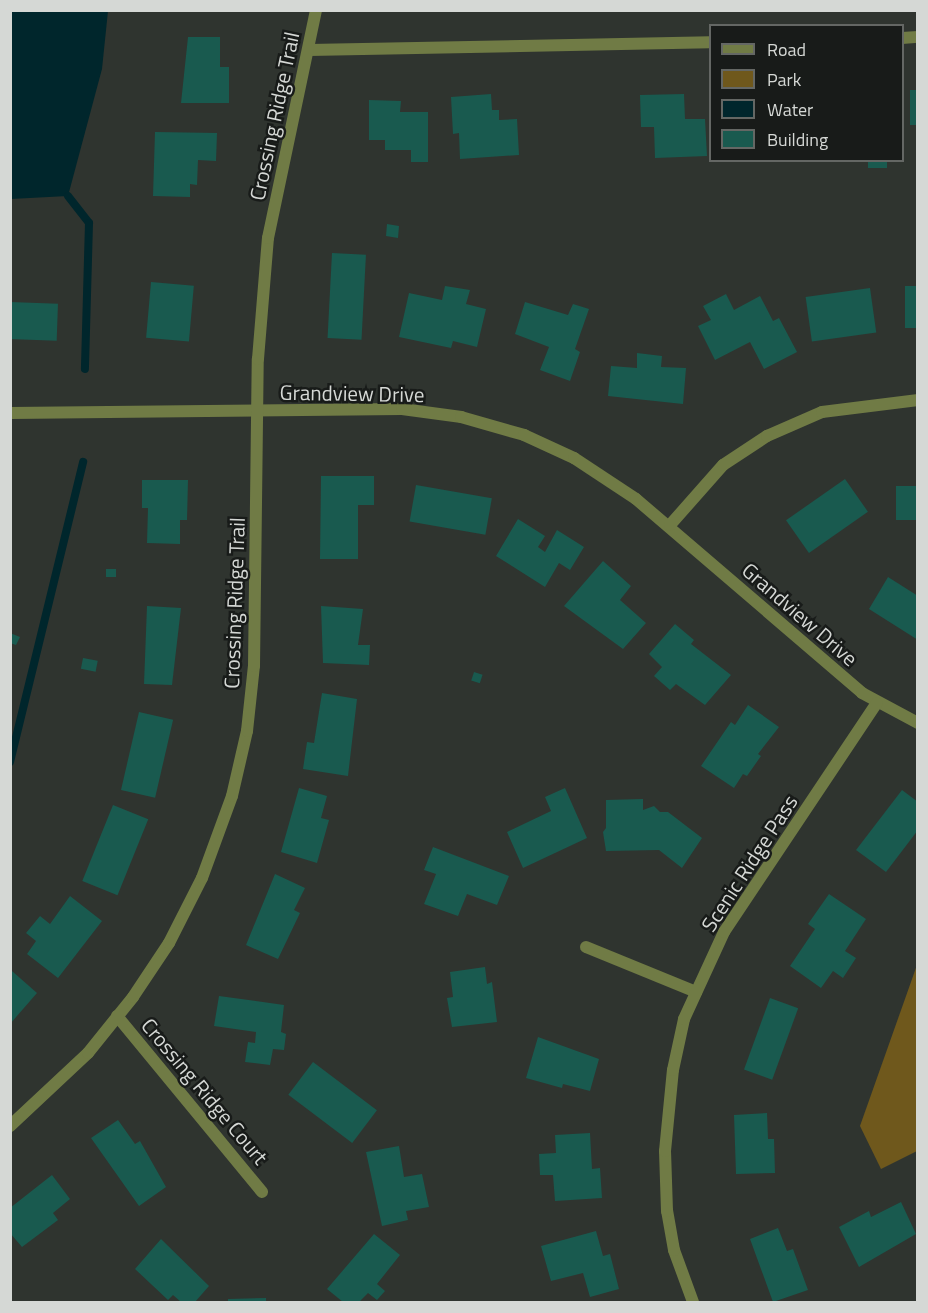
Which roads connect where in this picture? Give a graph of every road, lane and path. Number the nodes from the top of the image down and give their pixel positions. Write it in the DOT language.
graph roads {
  1 [pos="316,10"];
  2 [pos="709,42"];
  3 [pos="309,50"];
  4 [pos="918,400"];
  5 [pos="257,411"];
  6 [pos="10,413"];
  7 [pos="670,525"];
  8 [pos="877,703"];
  9 [pos="918,723"];
  10 [pos="586,947"];
  11 [pos="696,992"];
  12 [pos="117,1016"];
  13 [pos="10,1126"];
  14 [pos="262,1191"];
  15 [pos="693,1302"];
  1 -- 3 [label="street, Crossing Ridge Trail"];
  2 -- 3 [label="street"];
  3 -- 5 [label="street, Crossing Ridge Trail"];
  4 -- 7 [label="street"];
  5 -- 6 [label="street, Grandview Drive"];
  5 -- 7 [label="street, Grandview Drive"];
  5 -- 12 [label="street, Crossing Ridge Trail"];
  7 -- 8 [label="street, Grandview Drive"];
  8 -- 9 [label="street, Grandview Drive"];
  8 -- 11 [label="street, Scenic Ridge Pass"];
  10 -- 11 [label="street"];
  11 -- 15 [label="street, Scenic Ridge Pass"];
  12 -- 13 [label="street, Crossing Ridge Trail"];
  12 -- 14 [label="street, Crossing Ridge Court"];
}
